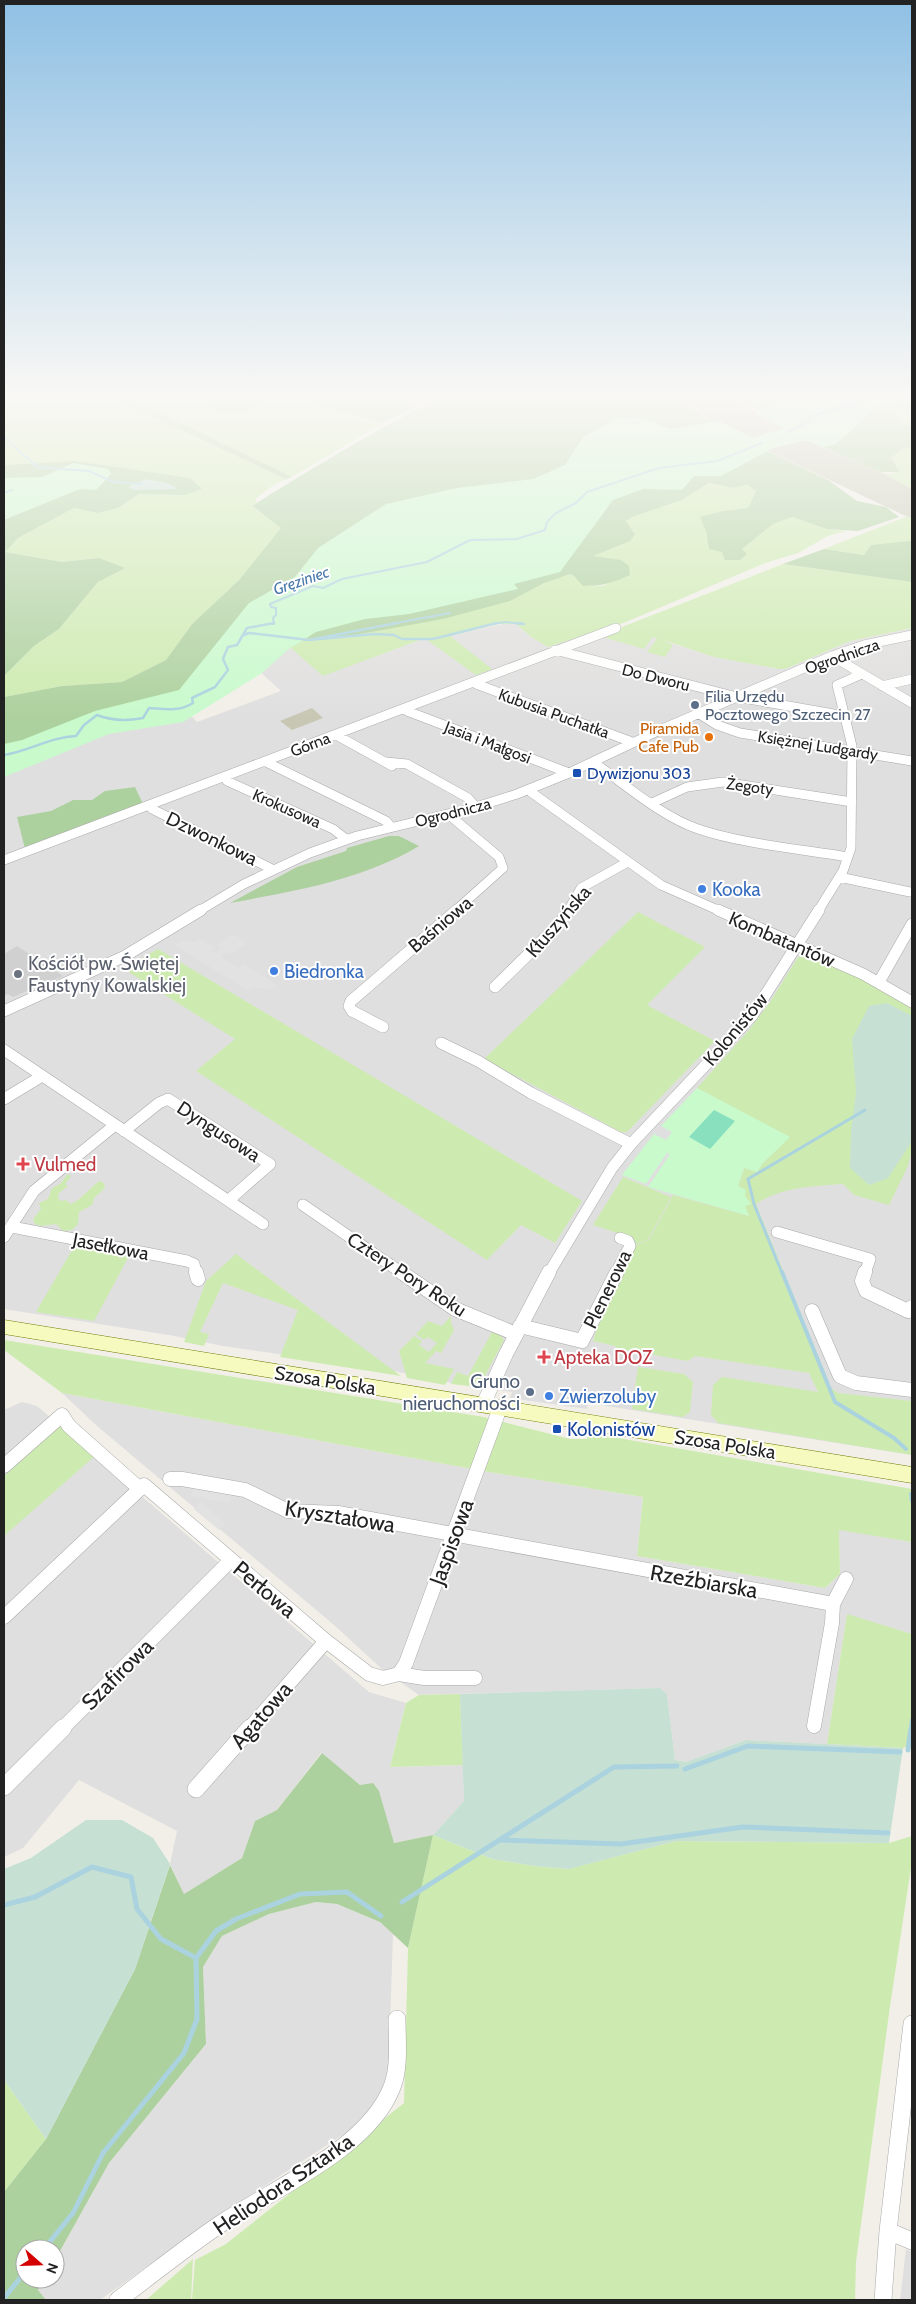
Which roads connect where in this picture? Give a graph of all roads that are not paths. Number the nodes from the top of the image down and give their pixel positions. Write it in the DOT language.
graph roads {
  1 [pos="616,628"];
  2 [pos="912,634"];
  3 [pos="555,650"];
  4 [pos="832,656"];
  5 [pos="862,674"];
  6 [pos="912,679"];
  7 [pos="476,684"];
  8 [pos="882,686"];
  9 [pos="737,697"];
  10 [pos="912,702"];
  11 [pos="407,711"];
  12 [pos="698,713"];
  13 [pos="845,716"];
  14 [pos="338,736"];
  15 [pos="632,742"];
  16 [pos="852,751"];
  17 [pos="912,760"];
  18 [pos="593,762"];
  19 [pos="268,763"];
  20 [pos="569,773"];
  21 [pos="226,781"];
  22 [pos="528,790"];
  23 [pos="852,802"];
  24 [pos="652,803"];
  25 [pos="476,807"];
  26 [pos="152,809"];
  27 [pos="448,814"];
  28 [pos="391,827"];
  29 [pos="346,839"];
  30 [pos="848,857"];
  31 [pos="4,860"];
  32 [pos="626,862"];
  33 [pos="272,869"];
  34 [pos="840,877"];
  35 [pos="910,892"];
  36 [pos="912,924"];
  37 [pos="797,945"];
  38 [pos="879,982"];
  39 [pos="495,987"];
  40 [pos="912,1002"];
  41 [pos="4,1011"];
  42 [pos="383,1027"];
  43 [pos="440,1043"];
  44 [pos="4,1050"];
  45 [pos="42,1076"];
  46 [pos="4,1099"];
  47 [pos="120,1128"];
  48 [pos="631,1144"];
  49 [pos="228,1200"];
  50 [pos="303,1205"];
  51 [pos="264,1224"];
  52 [pos="12,1227"];
  53 [pos="777,1232"];
  54 [pos="4,1238"];
  55 [pos="620,1238"];
  56 [pos="198,1279"];
  57 [pos="812,1311"];
  58 [pos="911,1313"];
  59 [pos="4,1327"];
  60 [pos="518,1330"];
  61 [pos="912,1390"];
  62 [pos="483,1405"];
  63 [pos="500,1408"];
  64 [pos="4,1466"];
  65 [pos="912,1475"];
  66 [pos="170,1479"];
  67 [pos="140,1489"];
  68 [pos="454,1536"];
  69 [pos="231,1560"];
  70 [pos="846,1579"];
  71 [pos="833,1604"];
  72 [pos="4,1617"];
  73 [pos="326,1641"];
  74 [pos="399,1674"];
  75 [pos="474,1678"];
  76 [pos="814,1726"];
  77 [pos="4,1787"];
  78 [pos="196,1789"];
  79 [pos="397,2018"];
  80 [pos="912,2024"];
  81 [pos="888,2231"];
  82 [pos="912,2241"];
  83 [pos="118,2300"];
  84 [pos="883,2300"];
  1 -- 3 [label="street, Górna"];
  2 -- 4 [label="street, Ogrodnicza"];
  3 -- 9 [label="street, Do Dworu"];
  3 -- 31 [label="street, Górna"];
  4 -- 5 [label="street"];
  4 -- 9 [label="street, Ogrodnicza"];
  5 -- 8 [label="street"];
  5 -- 13 [label="street, Kolonistów"];
  6 -- 8 [label="street"];
  7 -- 15 [label="street, Kubusia Puchatka"];
  8 -- 10 [label="street"];
  9 -- 12 [label="street, Ogrodnicza"];
  9 -- 13 [label="street, Do Dworu"];
  11 -- 20 [label="street, Jasia i Małgosi"];
  12 -- 15 [label="street, Ogrodnicza"];
  12 -- 16 [label="street, Księżnej Ludgardy"];
  13 -- 16 [label="street, Kolonistów"];
  14 -- 25 [label="street"];
  15 -- 18 [label="street, Ogrodnicza"];
  16 -- 17 [label="street, Księżnej Ludgardy"];
  16 -- 23 [label="street, Kolonistów"];
  18 -- 20 [label="street, Ogrodnicza"];
  18 -- 24 [label="street"];
  19 -- 28 [label="street"];
  20 -- 22 [label="street, Ogrodnicza"];
  21 -- 29 [label="street, Krokusowa"];
  22 -- 25 [label="street, Ogrodnicza"];
  22 -- 32 [label="street, Kombatantów"];
  23 -- 24 [label="street, Żegoty"];
  23 -- 30 [label="street, Kolonistów"];
  24 -- 30 [label="street"];
  25 -- 27 [label="street, Ogrodnicza"];
  26 -- 33 [label="street, Dzwonkowa"];
  27 -- 28 [label="street, Ogrodnicza"];
  27 -- 42 [label="street, Baśniowa"];
  28 -- 29 [label="street, Ogrodnicza"];
  29 -- 33 [label="street, Ogrodnicza"];
  30 -- 34 [label="street, Kolonistów"];
  32 -- 37 [label="street, Kombatantów"];
  32 -- 39 [label="street, Kłuszyńska"];
  33 -- 41 [label="street, Ogrodnicza"];
  34 -- 35 [label="street"];
  34 -- 37 [label="street, Kolonistów"];
  36 -- 38 [label="street"];
  37 -- 38 [label="street, Kombatantów"];
  37 -- 48 [label="street, Kolonistów"];
  38 -- 40 [label="street, Kombatantów"];
  43 -- 48 [label="street"];
  44 -- 45 [label="street"];
  45 -- 46 [label="street"];
  45 -- 47 [label="street"];
  47 -- 49 [label="street"];
  47 -- 49 [label="street, Dyngusowa"];
  47 -- 52 [label="street"];
  48 -- 60 [label="street, Kolonistów"];
  49 -- 51 [label="street"];
  50 -- 60 [label="street, Cztery Pory Roku"];
  52 -- 54 [label="street"];
  52 -- 56 [label="street, Jasełkowa"];
  53 -- 58 [label="street"];
  55 -- 60 [label="street, Plenerowa"];
  57 -- 61 [label="street"];
  59 -- 62 [label="street, Szosa Polska"];
  60 -- 62 [label="street, Kolonistów"];
  62 -- 63 [label="street, Szosa Polska"];
  63 -- 65 [label="street, Szosa Polska"];
  63 -- 68 [label="street, Jaspisowa"];
  64 -- 67 [label="street, Perłowa"];
  66 -- 68 [label="street, Kryształowa"];
  67 -- 69 [label="street, Perłowa"];
  67 -- 72 [label="street"];
  68 -- 71 [label="street, Rzeźbiarska"];
  68 -- 74 [label="street, Jaspisowa"];
  69 -- 73 [label="street, Perłowa"];
  69 -- 77 [label="street, Szafirowa"];
  70 -- 71 [label="street"];
  71 -- 76 [label="street"];
  73 -- 74 [label="street, Perłowa"];
  73 -- 78 [label="street, Agatowa"];
  74 -- 75 [label="street, Perłowa"];
  79 -- 83 [label="street, Heliodora Sztarka"];
  80 -- 81 [label="street"];
  81 -- 82 [label="street"];
  81 -- 84 [label="street"];
}
